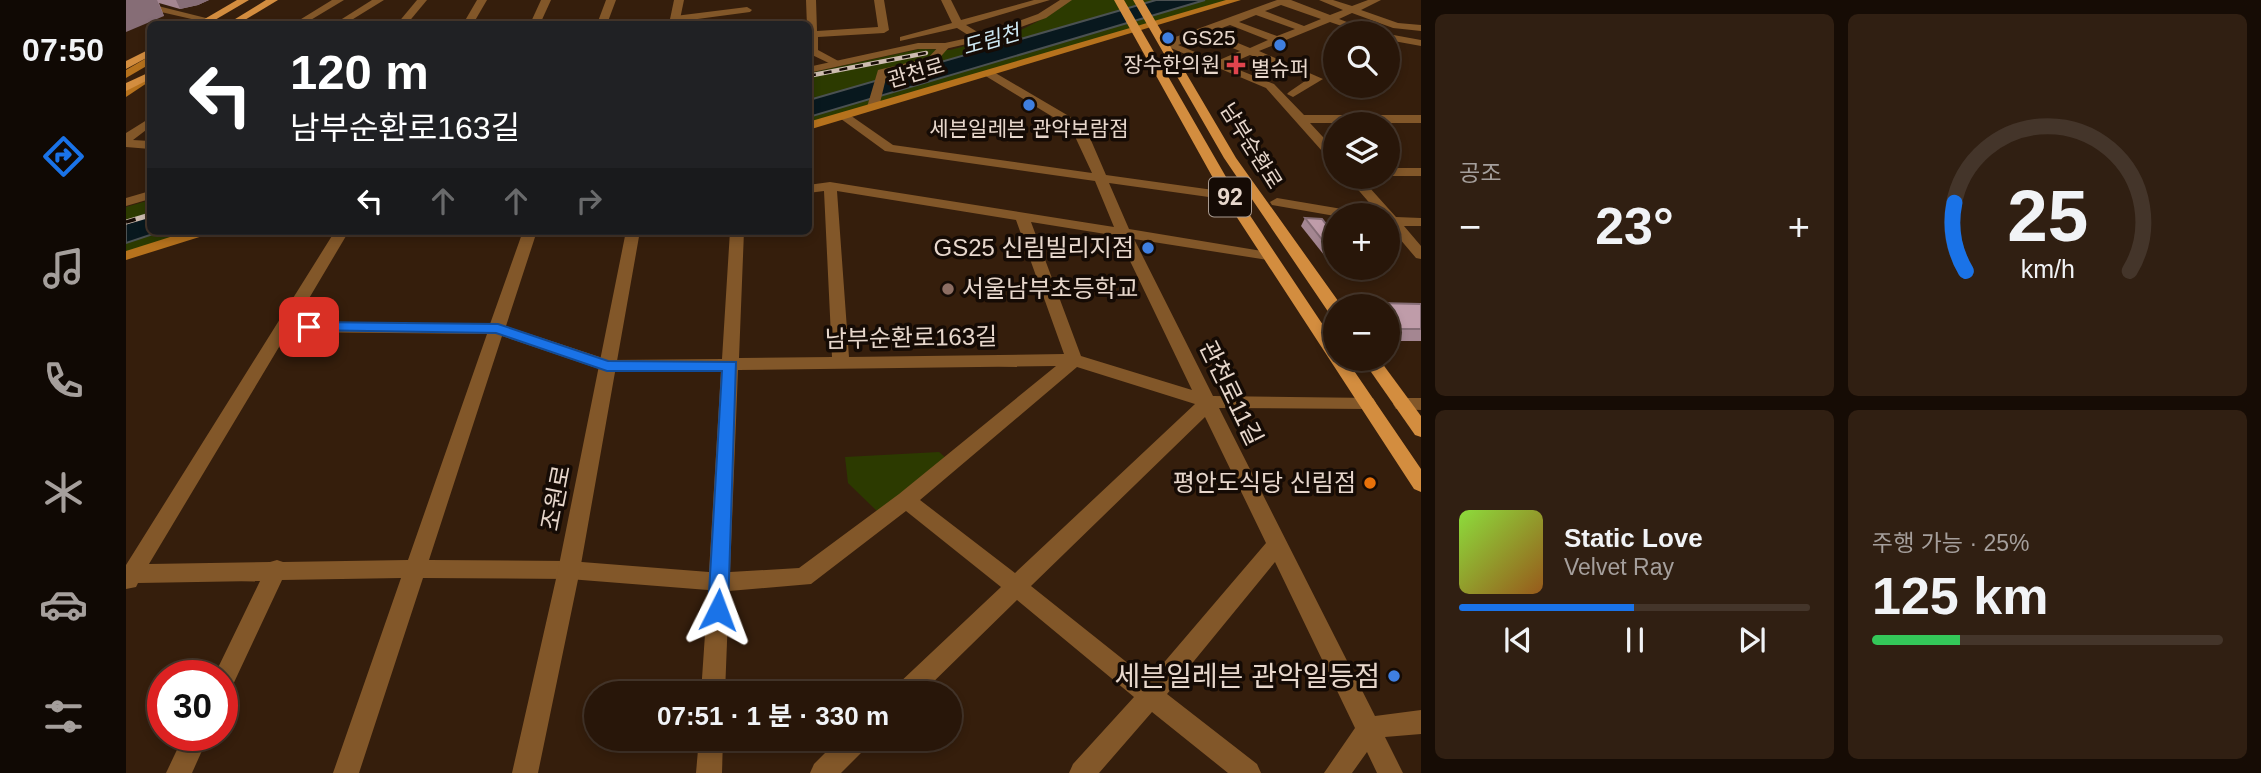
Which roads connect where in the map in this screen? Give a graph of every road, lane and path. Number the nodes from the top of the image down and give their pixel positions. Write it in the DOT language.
graph roads {
  1 [pos="244,0"];
  2 [pos="273,0"];
  3 [pos="339,0"];
  4 [pos="379,0"];
  5 [pos="422,0"];
  6 [pos="482,0"];
  7 [pos="546,0"];
  8 [pos="611,0"];
  9 [pos="679,0"];
  10 [pos="811,0"];
  11 [pos="879,0"];
  12 [pos="946,0"];
  13 [pos="1045,0"];
  14 [pos="1067,0"];
  15 [pos="1138,0"];
  16 [pos="1236,0"];
  17 [pos="1324,0"];
  18 [pos="1376,0"];
  19 [pos="126,1"];
  20 [pos="1284,1"];
  21 [pos="748,5"];
  22 [pos="1122,5"];
  23 [pos="1352,9"];
  24 [pos="1146,12"];
  25 [pos="1258,12"];
  26 [pos="1328,19"];
  27 [pos="201,21"];
  28 [pos="207,21"];
  29 [pos="237,21"];
  30 [pos="303,21"];
  31 [pos="344,21"];
  32 [pos="404,21"];
  33 [pos="470,21"];
  34 [pos="536,21"];
  35 [pos="603,21"];
  36 [pos="675,21"];
  37 [pos="679,21"];
  38 [pos="1334,21"];
  39 [pos="1231,22"];
  40 [pos="958,24"];
  41 [pos="1154,26"];
  42 [pos="1421,28"];
  43 [pos="1304,29"];
  44 [pos="1136,30"];
  45 [pos="1202,32"];
  46 [pos="813,34"];
  47 [pos="981,38"];
  48 [pos="904,39"];
  49 [pos="1400,39"];
  50 [pos="1277,40"];
  51 [pos="812,43"];
  52 [pos="1168,43"];
  53 [pos="1421,43"];
  54 [pos="945,46"];
  55 [pos="812,52"];
  56 [pos="1248,52"];
  57 [pos="147,54"];
  58 [pos="147,61"];
  59 [pos="837,64"];
  60 [pos="1219,64"];
  61 [pos="126,65"];
  62 [pos="812,68"];
  63 [pos="1157,68"];
  64 [pos="1178,69"];
  65 [pos="988,74"];
  66 [pos="126,75"];
  67 [pos="147,78"];
  68 [pos="147,78"];
  69 [pos="126,88"];
  70 [pos="126,94"];
  71 [pos="1293,94"];
  72 [pos="873,107"];
  73 [pos="843,116"];
  74 [pos="1301,119"];
  75 [pos="1421,119"];
  76 [pos="147,124"];
  77 [pos="812,125"];
  78 [pos="126,141"];
  79 [pos="147,144"];
  80 [pos="1323,144"];
  81 [pos="1400,172"];
  82 [pos="1421,172"];
  83 [pos="1101,178"];
  84 [pos="830,186"];
  85 [pos="812,188"];
  86 [pos="1363,189"];
  87 [pos="147,196"];
  88 [pos="1230,197"];
  89 [pos="126,202"];
  90 [pos="1277,202"];
  91 [pos="1375,203"];
  92 [pos="1323,210"];
  93 [pos="1022,217"];
  94 [pos="1400,220"];
  95 [pos="1421,222"];
  96 [pos="1400,231"];
  97 [pos="1123,232"];
  98 [pos="193,235"];
  99 [pos="340,235"];
  100 [pos="529,235"];
  101 [pos="632,235"];
  102 [pos="737,235"];
  103 [pos="1420,254"];
  104 [pos="1268,256"];
  105 [pos="129,258"];
  106 [pos="1325,294"];
  107 [pos="284,327"];
  108 [pos="498,328"];
  109 [pos="1323,338"];
  110 [pos="1074,360"];
  111 [pos="841,364"];
  112 [pos="607,366"];
  113 [pos="730,366"];
  114 [pos="1345,371"];
  115 [pos="1381,371"];
  116 [pos="1209,402"];
  117 [pos="1367,403"];
  118 [pos="1412,404"];
  119 [pos="1421,430"];
  120 [pos="1421,484"];
  121 [pos="906,500"];
  122 [pos="1278,543"];
  123 [pos="277,569"];
  124 [pos="413,569"];
  125 [pos="569,570"];
  126 [pos="128,577"];
  127 [pos="719,583"];
  128 [pos="1017,584"];
  129 [pos="233,660"];
  130 [pos="714,681"];
  131 [pos="917,681"];
  132 [pos="1150,697"];
  133 [pos="1421,722"];
  134 [pos="1368,729"];
  135 [pos="189,751"];
  136 [pos="710,751"];
  137 [pos="845,751"];
  138 [pos="179,773"];
  139 [pos="346,773"];
  140 [pos="525,773"];
  141 [pos="709,773"];
  142 [pos="823,773"];
  143 [pos="1082,773"];
  144 [pos="1248,773"];
  145 [pos="1337,773"];
  146 [pos="1390,773"];
  1 -- 28 [label="main road"];
  2 -- 29 [label="main road"];
  3 -- 30 [label="street"];
  4 -- 31 [label="street"];
  5 -- 32 [label="street"];
  6 -- 33 [label="street"];
  7 -- 34 [label="street"];
  8 -- 35 [label="street"];
  9 -- 36 [label="street"];
  10 -- 46 [label="street"];
  11 -- 46 [label="street"];
  12 -- 40 [label="street"];
  13 -- 40 [label="street"];
  14 -- 47 [label="street, 관천로"];
  15 -- 24 [label="main road, 남부순환로 / 92"];
  16 -- 41 [label="main road, 관천로"];
  17 -- 23 [label="street"];
  18 -- 23 [label="street"];
  19 -- 27 [label="street"];
  20 -- 25 [label="street"];
  20 -- 26 [label="street"];
  21 -- 37 [label="street"];
  22 -- 24 [label="main road"];
  22 -- 44 [label="main road, 남부순환로 / 92"];
  23 -- 26 [label="street"];
  23 -- 42 [label="street"];
  24 -- 41 [label="main road, 남부순환로 / 92"];
  25 -- 39 [label="street"];
  25 -- 43 [label="street"];
  26 -- 38 [label="street"];
  26 -- 43 [label="street"];
  39 -- 45 [label="street"];
  39 -- 50 [label="street"];
  40 -- 47 [label="street"];
  40 -- 48 [label="street"];
  41 -- 44 [label="main road, 관천로"];
  41 -- 52 [label="main road, 남부순환로 / 92"];
  43 -- 50 [label="street"];
  44 -- 63 [label="main road, 남부순환로 / 92"];
  44 -- 65 [label="main road, 관천로"];
  45 -- 52 [label="street"];
  45 -- 56 [label="street"];
  46 -- 51 [label="street"];
  47 -- 54 [label="street, 관천로"];
  49 -- 53 [label="street"];
  50 -- 56 [label="street"];
  52 -- 60 [label="street"];
  52 -- 64 [label="main road, 남부순환로 / 92"];
  54 -- 59 [label="street, 관천로"];
  54 -- 72 [label="street"];
  55 -- 59 [label="street"];
  56 -- 60 [label="street"];
  56 -- 71 [label="street"];
  57 -- 61 [label="main road"];
  58 -- 66 [label="main road"];
  59 -- 62 [label="street, 관천로"];
  60 -- 74 [label="street"];
  63 -- 64 [label="main road"];
  63 -- 88 [label="main road, 남부순환로 / 92"];
  64 -- 106 [label="main road, 남부순환로 / 92"];
  65 -- 72 [label="main road, 관천로"];
  65 -- 83 [label="street, 관천로11길"];
  67 -- 69 [label="main road"];
  68 -- 70 [label="main road"];
  72 -- 73 [label="main road, 관천로"];
  73 -- 77 [label="main road, 관천로"];
  73 -- 83 [label="street"];
  74 -- 75 [label="street"];
  74 -- 80 [label="street"];
  76 -- 78 [label="street"];
  78 -- 79 [label="street"];
  81 -- 82 [label="street"];
  83 -- 88 [label="street"];
  83 -- 97 [label="street, 관천로11길"];
  84 -- 85 [label="street"];
  84 -- 93 [label="street"];
  84 -- 111 [label="street"];
  86 -- 91 [label="street"];
  87 -- 89 [label="street"];
  88 -- 104 [label="main road, 남부순환로 / 92"];
  90 -- 92 [label="street"];
  93 -- 97 [label="street"];
  93 -- 110 [label="street"];
  94 -- 95 [label="street"];
  96 -- 103 [label="street"];
  97 -- 104 [label="street"];
  97 -- 116 [label="street, 관천로11길"];
  98 -- 105 [label="main road"];
  99 -- 107 [label="street"];
  100 -- 108 [label="street"];
  101 -- 112 [label="street, 조원로"];
  102 -- 113 [label="street"];
  104 -- 109 [label="main road, 남부순환로 / 92"];
  107 -- 108 [label="street, 남부순환로163길"];
  107 -- 126 [label="street"];
  108 -- 112 [label="street, 남부순환로163길"];
  108 -- 124 [label="street"];
  110 -- 111 [label="street, 남부순환로163길"];
  110 -- 116 [label="street, 남부순환로163길"];
  110 -- 121 [label="street"];
  111 -- 113 [label="street, 남부순환로163길"];
  112 -- 113 [label="street, 남부순환로163길"];
  112 -- 125 [label="street, 조원로"];
  113 -- 127 [label="street"];
  114 -- 117 [label="main road, 남부순환로 / 92"];
  115 -- 118 [label="main road"];
  116 -- 117 [label="street, 남부순환로163길"];
  116 -- 122 [label="street, 관천로11길"];
  116 -- 128 [label="street"];
  117 -- 120 [label="main road, 남부순환로 / 92"];
  118 -- 119 [label="main road"];
  121 -- 127 [label="street"];
  121 -- 128 [label="street"];
  122 -- 132 [label="street"];
  122 -- 134 [label="street, 관천로11길"];
  123 -- 124 [label="street"];
  123 -- 126 [label="street"];
  123 -- 129 [label="street"];
  124 -- 125 [label="street"];
  124 -- 139 [label="street"];
  125 -- 127 [label="street"];
  125 -- 140 [label="street, 조원로"];
  127 -- 130 [label="street"];
  128 -- 131 [label="street"];
  128 -- 132 [label="street"];
  132 -- 143 [label="street"];
  132 -- 144 [label="street"];
  133 -- 134 [label="street"];
  134 -- 145 [label="street"];
  134 -- 146 [label="street, 관천로11길"];
  135 -- 138 [label="street"];
  136 -- 141 [label="street"];
  137 -- 142 [label="street"];
}
